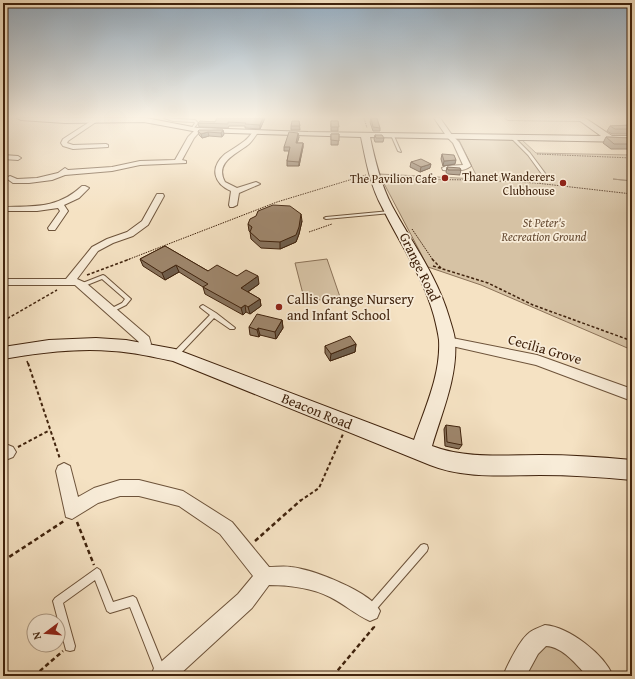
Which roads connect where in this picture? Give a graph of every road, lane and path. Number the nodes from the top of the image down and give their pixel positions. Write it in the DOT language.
graph roads {
  1 [pos="186,150"];
  2 [pos="236,150"];
  3 [pos="369,150"];
  4 [pos="460,150"];
  5 [pos="525,150"];
  6 [pos="529,154"];
  7 [pos="3,157"];
  8 [pos="18,158"];
  9 [pos="632,158"];
  10 [pos="446,168"];
  11 [pos="373,173"];
  12 [pos="545,176"];
  13 [pos="10,178"];
  14 [pos="385,179"];
  15 [pos="255,184"];
  16 [pos="85,190"];
  17 [pos="237,191"];
  18 [pos="632,194"];
  19 [pos="160,196"];
  20 [pos="235,203"];
  21 [pos="60,206"];
  22 [pos="3,209"];
  23 [pos="390,212"];
  24 [pos="326,218"];
  25 [pos="57,225"];
  26 [pos="412,229"];
  27 [pos="421,264"];
  28 [pos="442,268"];
  29 [pos="3,282"];
  30 [pos="75,282"];
  31 [pos="203,307"];
  32 [pos="110,311"];
  33 [pos="214,314"];
  34 [pos="3,321"];
  35 [pos="232,328"];
  36 [pos="447,341"];
  37 [pos="632,341"];
  38 [pos="143,348"];
  39 [pos="23,350"];
  40 [pos="3,353"];
  41 [pos="175,355"];
  42 [pos="632,395"];
  43 [pos="348,424"];
  44 [pos="50,430"];
  45 [pos="421,451"];
  46 [pos="6,453"];
  47 [pos="632,470"];
  48 [pos="64,471"];
  49 [pos="73,513"];
  50 [pos="424,548"];
  51 [pos="244,550"];
  52 [pos="3,561"];
  53 [pos="97,573"];
  54 [pos="265,576"];
  55 [pos="370,611"];
  56 [pos="70,646"];
  57 [pos="34,676"];
  58 [pos="162,676"];
  59 [pos="334,676"];
  60 [pos="514,676"];
  61 [pos="602,676"];
  1 -- 13 [label="street"];
  2 -- 17 [label="street"];
  3 -- 11 [label="street, Grange Road"];
  4 -- 10 [label="street"];
  5 -- 6 [label="lane"];
  6 -- 9 [label="path"];
  6 -- 12 [label="lane"];
  7 -- 8 [label="street"];
  11 -- 23 [label="street, Grange Road"];
  11 -- 30 [label="path"];
  14 -- 18 [label="path"];
  15 -- 17 [label="street"];
  16 -- 21 [label="street"];
  17 -- 20 [label="street"];
  19 -- 30 [label="street"];
  21 -- 22 [label="street"];
  21 -- 25 [label="street"];
  23 -- 24 [label="lane"];
  23 -- 27 [label="street, Grange Road"];
  26 -- 28 [label="path"];
  27 -- 28 [label="path"];
  27 -- 36 [label="street, Grange Road"];
  28 -- 37 [label="path"];
  29 -- 30 [label="street"];
  30 -- 32 [label="street"];
  30 -- 32 [label="lane"];
  30 -- 34 [label="path"];
  31 -- 33 [label="lane"];
  32 -- 38 [label="street"];
  33 -- 35 [label="lane"];
  33 -- 41 [label="lane"];
  36 -- 42 [label="street, Cecilia Grove"];
  36 -- 45 [label="street, Grange Road"];
  38 -- 39 [label="street, Beacon Road"];
  38 -- 41 [label="street, Beacon Road"];
  39 -- 40 [label="street, Beacon Road"];
  39 -- 44 [label="path"];
  41 -- 43 [label="street, Beacon Road"];
  43 -- 45 [label="street, Beacon Road"];
  43 -- 51 [label="path"];
  44 -- 46 [label="path"];
  44 -- 48 [label="path"];
  45 -- 47 [label="street, Beacon Road"];
  48 -- 49 [label="street"];
  49 -- 51 [label="street"];
  49 -- 52 [label="path"];
  49 -- 53 [label="path"];
  50 -- 55 [label="lane"];
  51 -- 54 [label="street"];
  53 -- 56 [label="lane"];
  53 -- 58 [label="lane"];
  54 -- 55 [label="street"];
  54 -- 58 [label="street"];
  55 -- 59 [label="path"];
  56 -- 57 [label="path"];
  60 -- 61 [label="street"];
}
